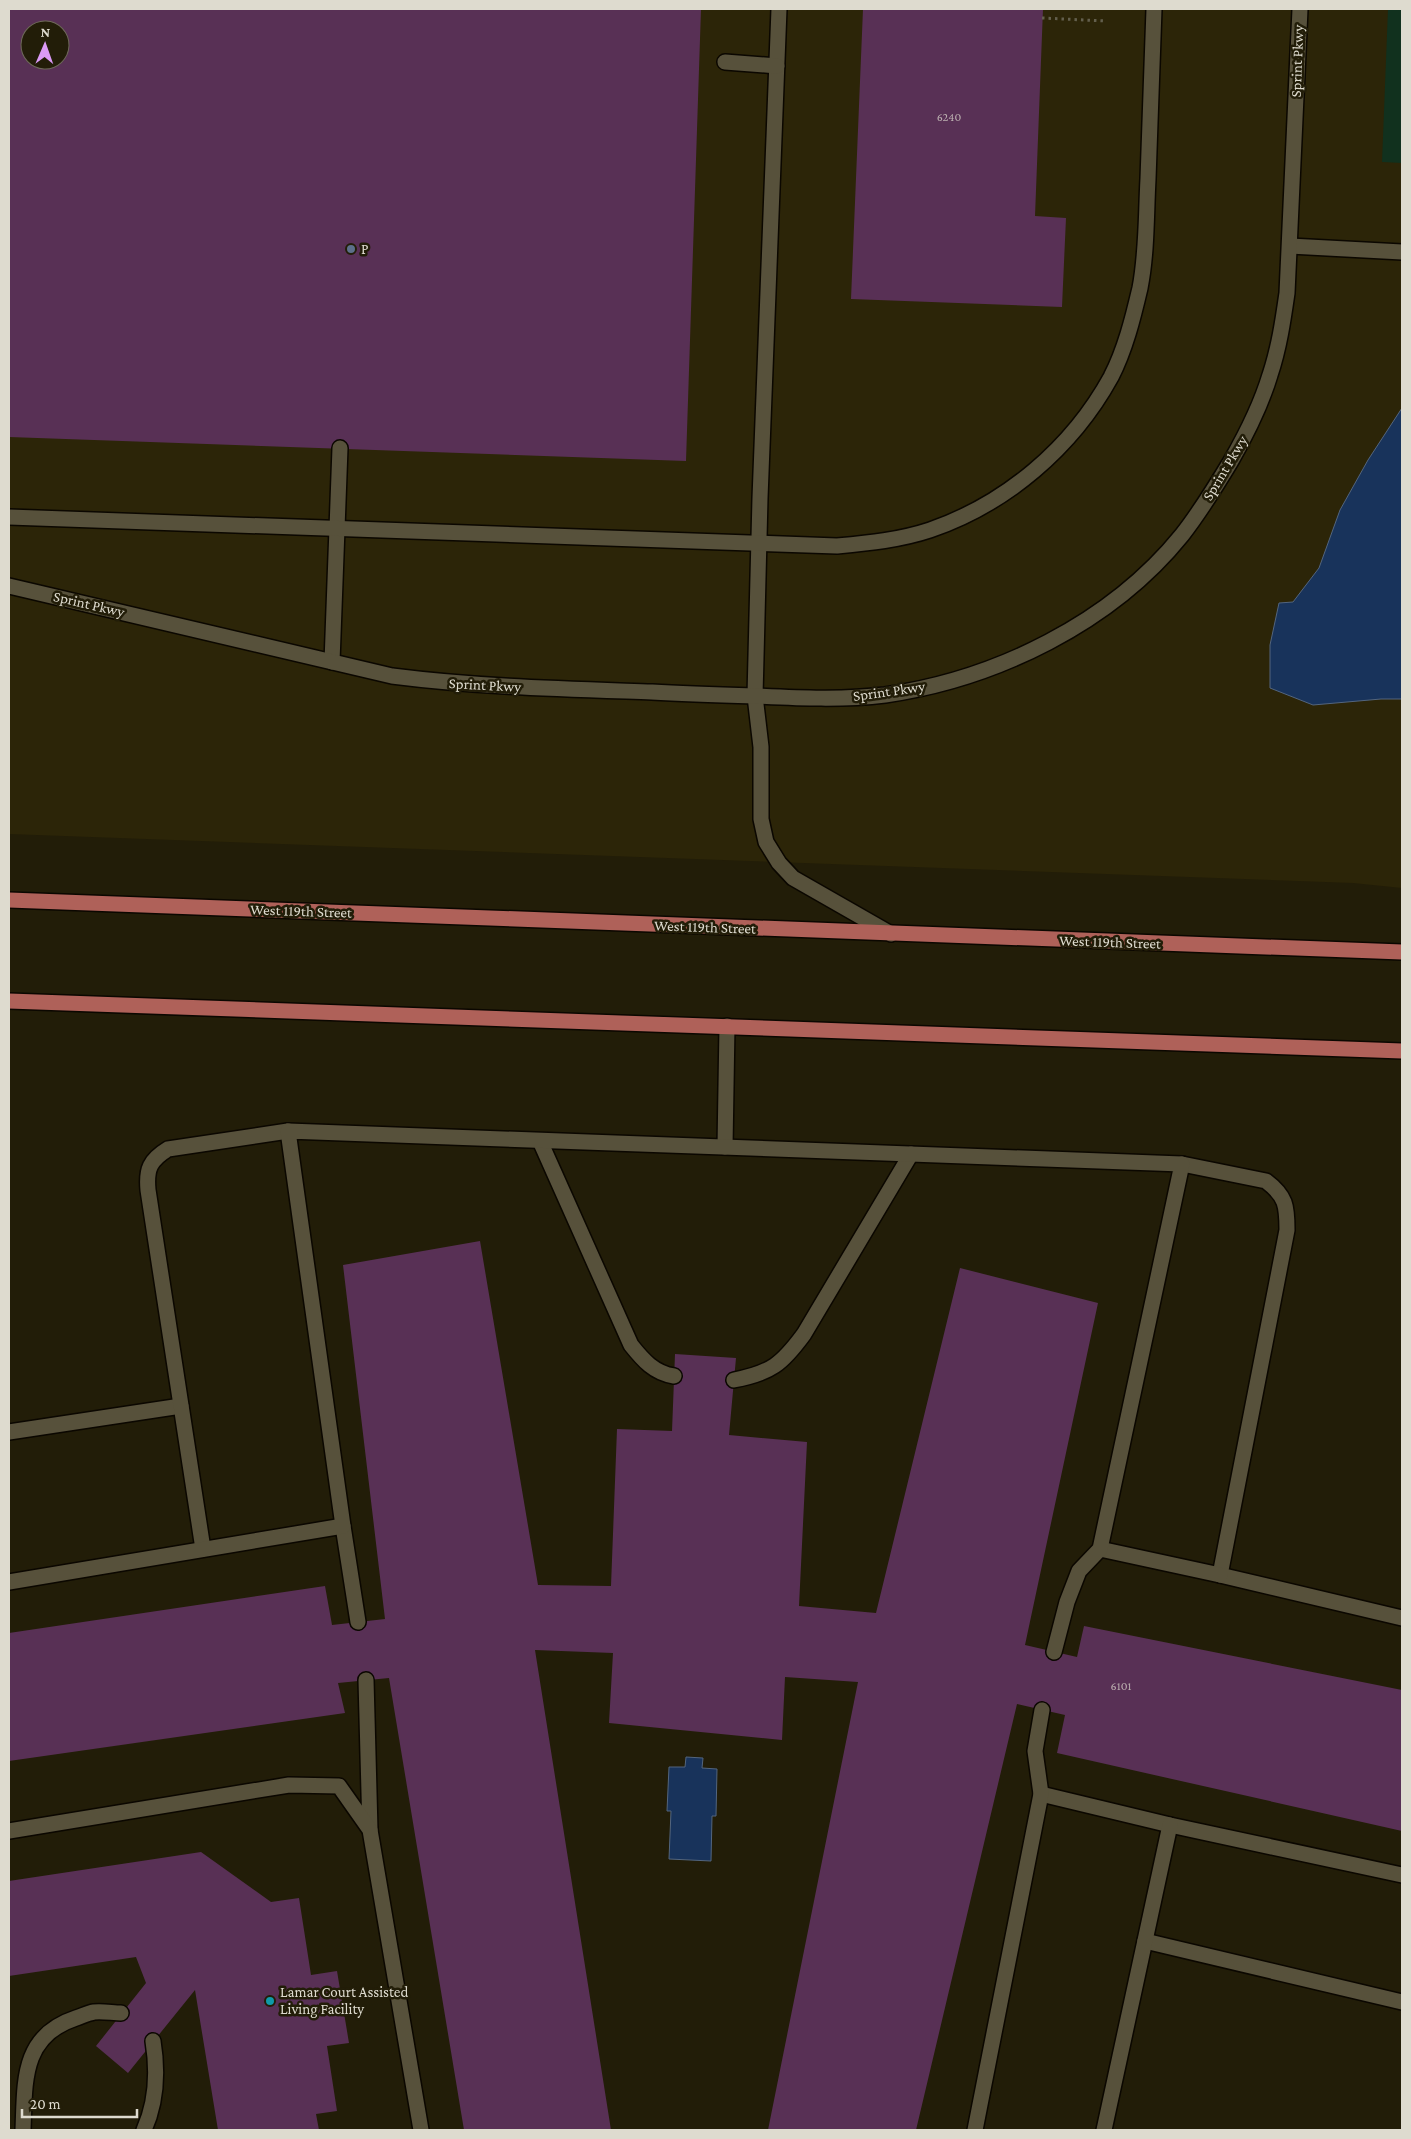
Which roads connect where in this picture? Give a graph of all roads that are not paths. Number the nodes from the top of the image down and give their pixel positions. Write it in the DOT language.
graph roads {
  1 [pos="779,9"];
  2 [pos="1154,9"];
  3 [pos="1300,9"];
  4 [pos="725,62"];
  5 [pos="777,66"];
  6 [pos="1290,246"];
  7 [pos="1402,252"];
  8 [pos="340,448"];
  9 [pos="9,517"];
  10 [pos="338,529"];
  11 [pos="759,545"];
  12 [pos="9,586"];
  13 [pos="332,662"];
  14 [pos="755,696"];
  15 [pos="9,900"];
  16 [pos="891,934"];
  17 [pos="1402,952"];
  18 [pos="9,1001"];
  19 [pos="727,1026"];
  20 [pos="1402,1051"];
  21 [pos="288,1131"];
  22 [pos="540,1140"];
  23 [pos="725,1147"];
  24 [pos="911,1154"];
  25 [pos="1182,1164"];
  26 [pos="674,1376"];
  27 [pos="734,1380"];
  28 [pos="181,1406"];
  29 [pos="9,1432"];
  30 [pos="343,1526"];
  31 [pos="203,1549"];
  32 [pos="1100,1549"];
  33 [pos="1220,1575"];
  34 [pos="9,1582"];
  35 [pos="1402,1618"];
  36 [pos="358,1622"];
  37 [pos="1054,1652"];
  38 [pos="366,1680"];
  39 [pos="1042,1710"];
  40 [pos="1041,1794"];
  41 [pos="1170,1825"];
  42 [pos="370,1830"];
  43 [pos="9,1831"];
  44 [pos="1402,1875"];
  45 [pos="1145,1940"];
  46 [pos="1402,2002"];
  47 [pos="121,2013"];
  48 [pos="154,2041"];
  49 [pos="23,2130"];
  50 [pos="144,2130"];
  51 [pos="421,2130"];
  52 [pos="975,2130"];
  53 [pos="1104,2130"];
  1 -- 5 [label="street"];
  2 -- 11 [label="street"];
  3 -- 6 [label="street, Sprint Pkwy"];
  4 -- 5 [label="street"];
  5 -- 11 [label="street"];
  6 -- 7 [label="street"];
  6 -- 14 [label="street, Sprint Pkwy"];
  8 -- 10 [label="street"];
  9 -- 10 [label="street"];
  10 -- 11 [label="street"];
  10 -- 13 [label="street"];
  11 -- 14 [label="street"];
  12 -- 13 [label="street, Sprint Pkwy"];
  13 -- 14 [label="street, Sprint Pkwy"];
  14 -- 16 [label="street"];
  15 -- 16 [label="main road, West 119th Street"];
  16 -- 17 [label="main road, West 119th Street"];
  18 -- 19 [label="main road"];
  19 -- 20 [label="main road"];
  19 -- 23 [label="street"];
  21 -- 22 [label="street"];
  21 -- 28 [label="street"];
  21 -- 30 [label="street"];
  22 -- 23 [label="street"];
  22 -- 26 [label="street"];
  23 -- 24 [label="street"];
  24 -- 25 [label="street"];
  24 -- 27 [label="street"];
  25 -- 32 [label="street"];
  25 -- 33 [label="street"];
  28 -- 29 [label="street"];
  28 -- 31 [label="street"];
  30 -- 31 [label="street"];
  30 -- 36 [label="street"];
  31 -- 34 [label="street"];
  32 -- 33 [label="street"];
  32 -- 37 [label="street"];
  33 -- 35 [label="street"];
  38 -- 42 [label="street"];
  39 -- 40 [label="street"];
  40 -- 41 [label="street"];
  40 -- 52 [label="street"];
  41 -- 44 [label="street"];
  41 -- 45 [label="street"];
  42 -- 43 [label="street"];
  42 -- 51 [label="street"];
  45 -- 46 [label="street"];
  45 -- 53 [label="street"];
  47 -- 49 [label="street"];
  48 -- 50 [label="street"];
}
